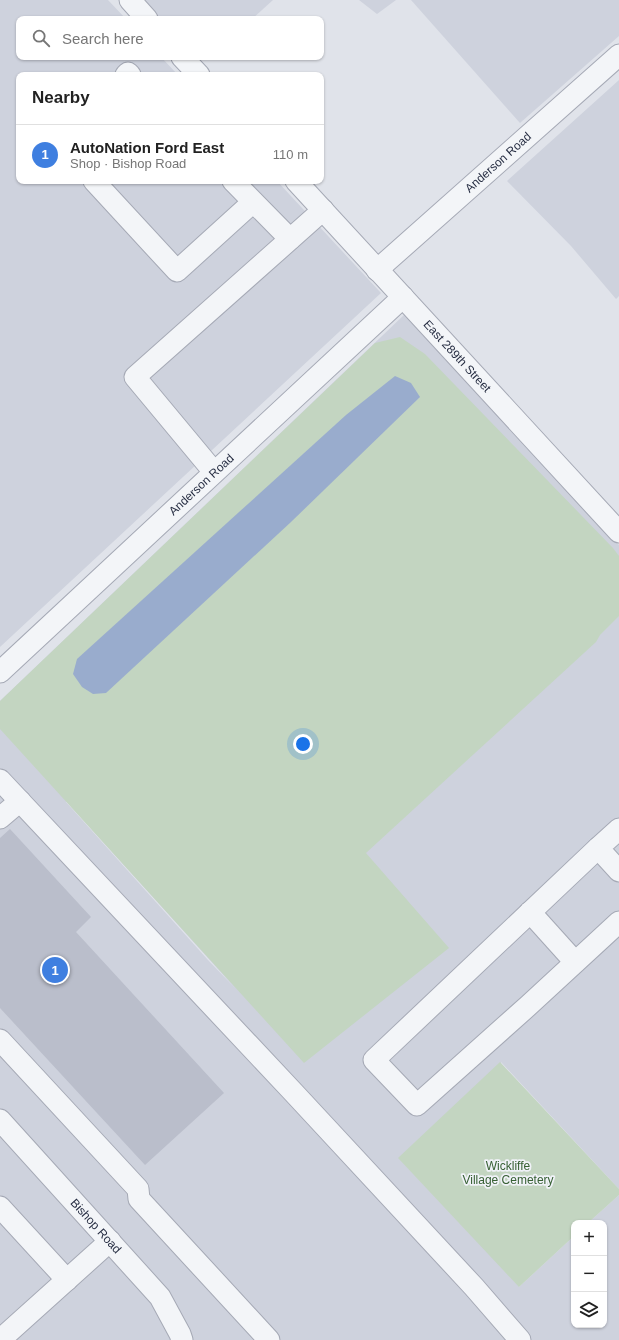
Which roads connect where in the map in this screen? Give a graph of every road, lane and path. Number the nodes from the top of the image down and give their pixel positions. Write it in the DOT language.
graph roads {
  1 [pos="130,0"];
  2 [pos="144,16"];
  3 [pos="619,55"];
  4 [pos="185,60"];
  5 [pos="196,72"];
  6 [pos="97,184"];
  7 [pos="236,184"];
  8 [pos="299,184"];
  9 [pos="253,202"];
  10 [pos="323,210"];
  11 [pos="290,239"];
  12 [pos="377,270"];
  13 [pos="402,297"];
  14 [pos="214,472"];
  15 [pos="619,532"];
  16 [pos="0,672"];
  17 [pos="0,780"];
  18 [pos="20,801"];
  19 [pos="0,818"];
  20 [pos="619,829"];
  21 [pos="598,848"];
  22 [pos="619,871"];
  23 [pos="530,912"];
  24 [pos="619,922"];
  25 [pos="575,962"];
  26 [pos="0,1040"];
  27 [pos="0,1120"];
  28 [pos="0,1207"];
  29 [pos="110,1241"];
  30 [pos="66,1280"];
  31 [pos="0,1340"];
  32 [pos="182,1340"];
  33 [pos="269,1340"];
  34 [pos="520,1340"];
  1 -- 2 [label="street"];
  3 -- 12 [label="street, Anderson Road"];
  4 -- 5 [label="street"];
  6 -- 9 [label="street"];
  7 -- 9 [label="street"];
  8 -- 10 [label="street, East 289th Street"];
  9 -- 11 [label="street"];
  10 -- 11 [label="street"];
  10 -- 12 [label="street, East 289th Street"];
  11 -- 14 [label="street"];
  12 -- 13 [label="street, East 289th Street"];
  13 -- 14 [label="street, Anderson Road"];
  13 -- 15 [label="street, East 289th Street"];
  14 -- 16 [label="street, Anderson Road"];
  17 -- 18 [label="street"];
  18 -- 19 [label="street"];
  18 -- 34 [label="street"];
  20 -- 21 [label="street"];
  21 -- 22 [label="street"];
  21 -- 23 [label="street"];
  23 -- 25 [label="street"];
  23 -- 25 [label="street"];
  24 -- 25 [label="street"];
  26 -- 33 [label="street"];
  27 -- 29 [label="street, Bishop Road"];
  28 -- 30 [label="street"];
  29 -- 30 [label="street"];
  29 -- 32 [label="street, Bishop Road"];
  30 -- 31 [label="street"];
}
